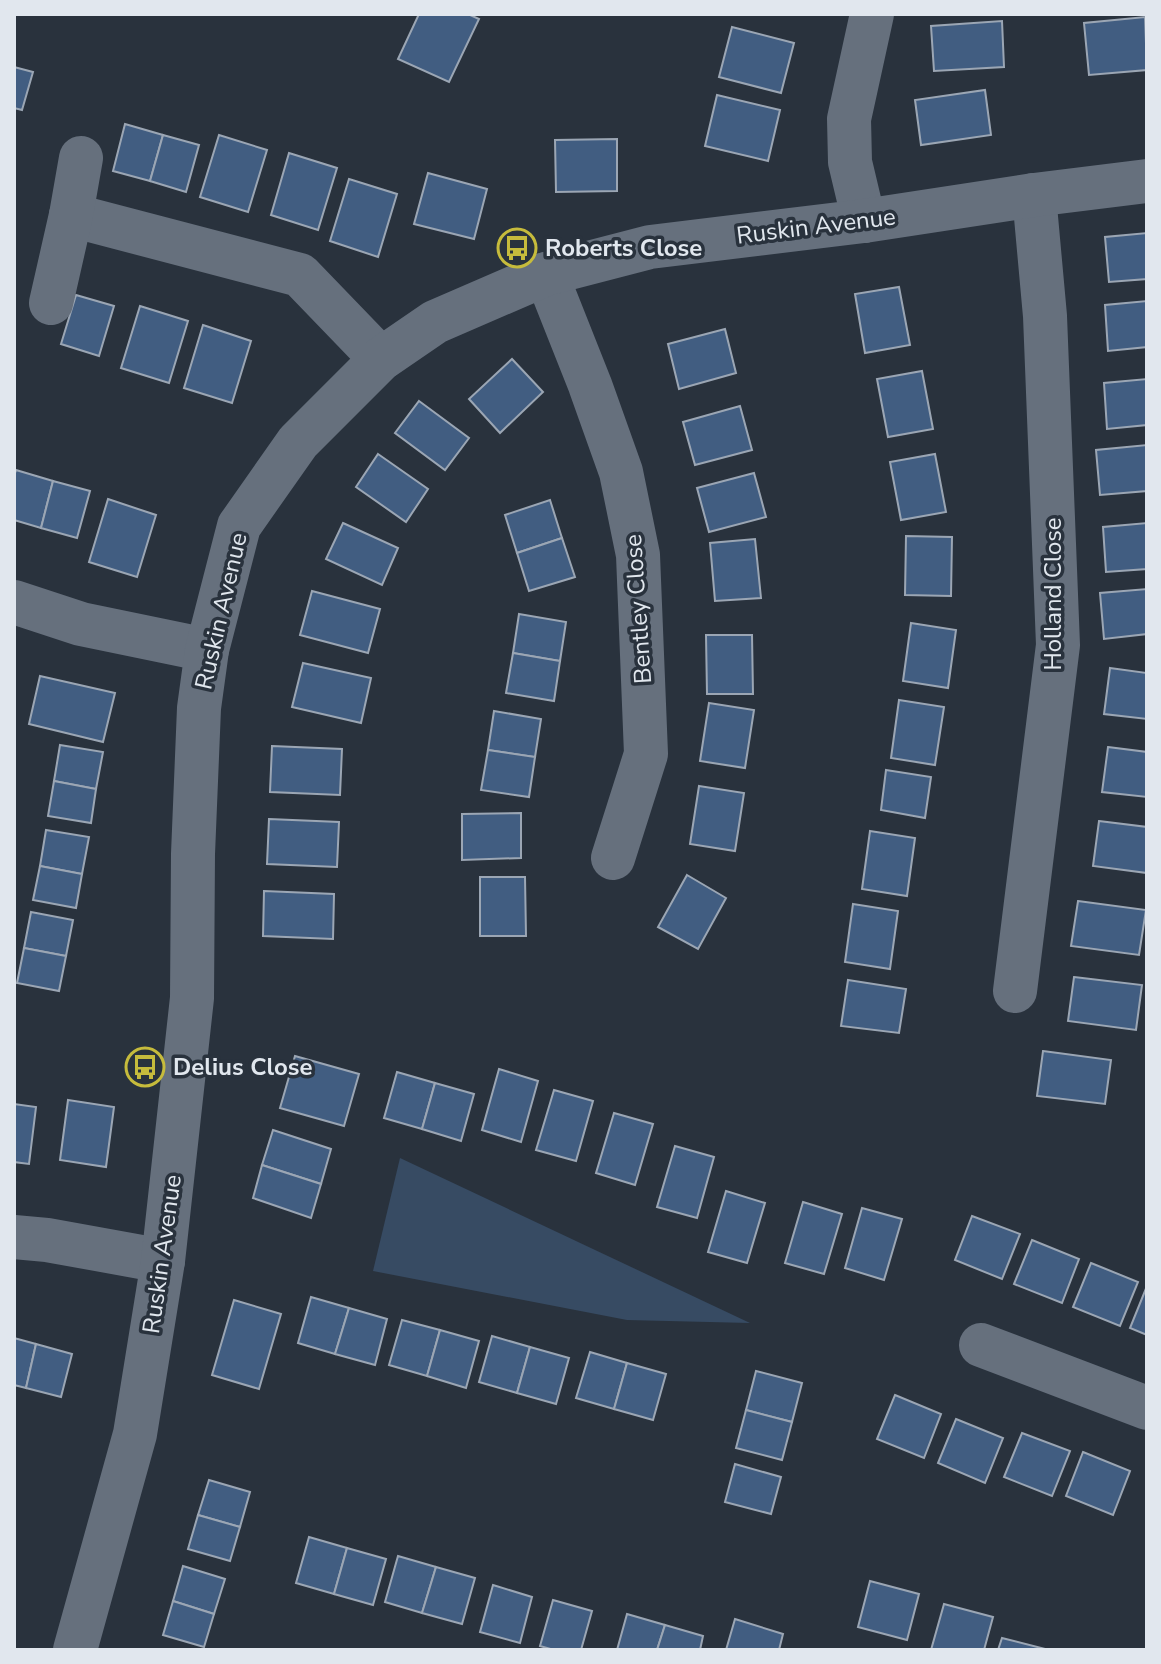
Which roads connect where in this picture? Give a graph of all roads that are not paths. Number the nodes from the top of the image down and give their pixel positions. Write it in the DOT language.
graph roads {
  1 [pos="872,14"];
  2 [pos="81,158"];
  3 [pos="1147,181"];
  4 [pos="1034,195"];
  5 [pos="71,215"];
  6 [pos="864,221"];
  7 [pos="546,274"];
  8 [pos="51,303"];
  9 [pos="381,359"];
  10 [pos="14,602"];
  11 [pos="207,650"];
  12 [pos="613,858"];
  13 [pos="1015,991"];
  14 [pos="14,1237"];
  15 [pos="163,1261"];
  16 [pos="981,1345"];
  17 [pos="1147,1408"];
  18 [pos="75,1650"];
  1 -- 6 [label="street"];
  2 -- 5 [label="street"];
  3 -- 4 [label="street, Ruskin Avenue"];
  4 -- 6 [label="street, Ruskin Avenue"];
  4 -- 13 [label="street, Holland Close"];
  5 -- 8 [label="street"];
  5 -- 9 [label="street"];
  6 -- 7 [label="street, Ruskin Avenue"];
  7 -- 9 [label="street, Ruskin Avenue"];
  7 -- 12 [label="street, Bentley Close"];
  9 -- 11 [label="street, Ruskin Avenue"];
  10 -- 11 [label="street"];
  11 -- 15 [label="street, Ruskin Avenue"];
  14 -- 15 [label="street"];
  15 -- 18 [label="street, Ruskin Avenue"];
  16 -- 17 [label="street"];
}
